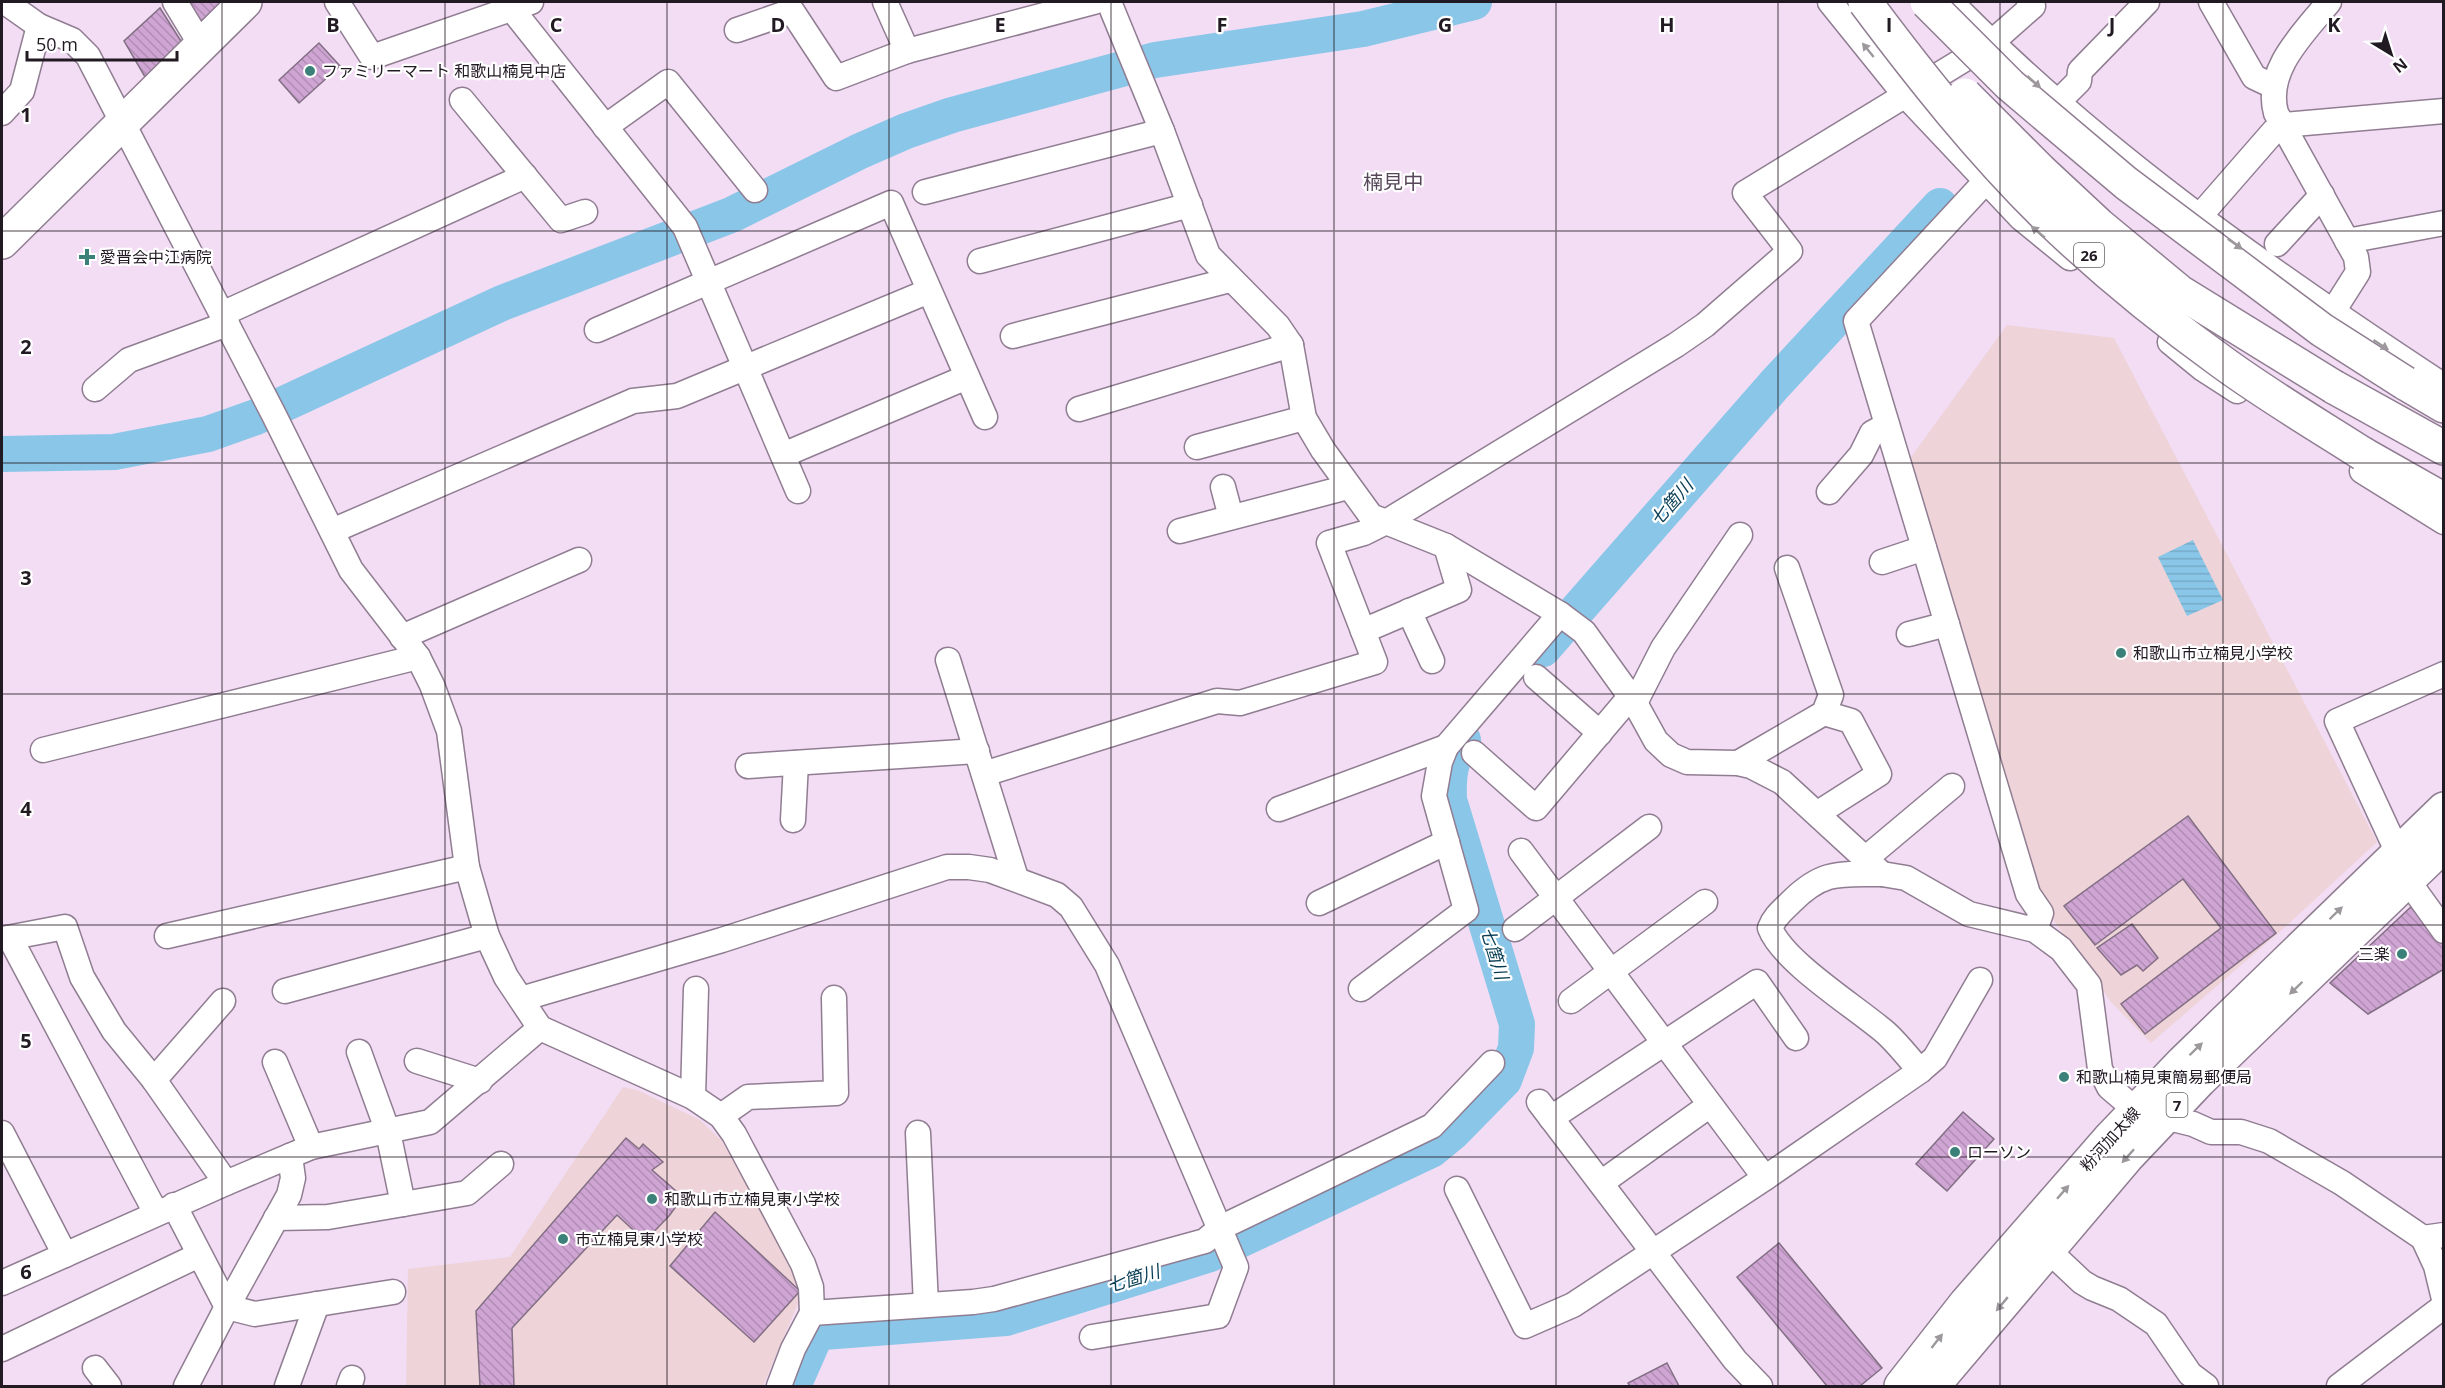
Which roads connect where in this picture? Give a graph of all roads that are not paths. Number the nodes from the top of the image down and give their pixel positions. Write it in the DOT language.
graph roads {
  1 [pos="5,2"];
  2 [pos="175,2"];
  3 [pos="245,2"];
  4 [pos="337,2"];
  5 [pos="885,2"];
  6 [pos="1094,2"];
  7 [pos="1109,2"];
  8 [pos="1830,2"];
  9 [pos="1866,2"];
  10 [pos="1883,2"];
  11 [pos="1906,2"];
  12 [pos="1927,2"];
  13 [pos="1950,2"];
  14 [pos="2029,2"];
  15 [pos="2147,2"];
  16 [pos="2211,2"];
  17 [pos="2329,2"];
  18 [pos="521,5"];
  19 [pos="39,26"];
  20 [pos="737,30"];
  21 [pos="1991,43"];
  22 [pos="201,45"];
  23 [pos="907,51"];
  24 [pos="2273,86"];
  25 [pos="1905,95"];
  26 [pos="462,100"];
  27 [pos="2057,104"];
  28 [pos="2444,111"];
  29 [pos="2,113"];
  30 [pos="123,122"];
  31 [pos="2283,125"];
  32 [pos="605,127"];
  33 [pos="1162,132"];
  34 [pos="525,176"];
  35 [pos="1986,181"];
  36 [pos="755,190"];
  37 [pos="925,192"];
  38 [pos="2322,195"];
  39 [pos="1190,205"];
  40 [pos="585,212"];
  41 [pos="2199,217"];
  42 [pos="2444,223"];
  43 [pos="2347,241"];
  44 [pos="2,242"];
  45 [pos="2277,244"];
  46 [pos="980,261"];
  47 [pos="1230,280"];
  48 [pos="709,282"];
  49 [pos="929,291"];
  50 [pos="2332,313"];
  51 [pos="225,319"];
  52 [pos="597,330"];
  53 [pos="1013,336"];
  54 [pos="1291,345"];
  55 [pos="745,368"];
  56 [pos="967,377"];
  57 [pos="2444,386"];
  58 [pos="2334,387"];
  59 [pos="95,389"];
  60 [pos="2444,406"];
  61 [pos="1079,409"];
  62 [pos="985,417"];
  63 [pos="1304,418"];
  64 [pos="1887,425"];
  65 [pos="1197,447"];
  66 [pos="2444,448"];
  67 [pos="783,455"];
  68 [pos="1223,487"];
  69 [pos="1348,487"];
  70 [pos="798,491"];
  71 [pos="1829,492"];
  72 [pos="2444,500"];
  73 [pos="1232,517"];
  74 [pos="1386,522"];
  75 [pos="2444,522"];
  76 [pos="332,531"];
  77 [pos="1180,531"];
  78 [pos="1740,535"];
  79 [pos="1446,546"];
  80 [pos="1924,548"];
  81 [pos="579,560"];
  82 [pos="1882,562"];
  83 [pos="1787,568"];
  84 [pos="1409,611"];
  85 [pos="1567,620"];
  86 [pos="1947,624"];
  87 [pos="1363,631"];
  88 [pos="1909,634"];
  89 [pos="402,637"];
  90 [pos="418,657"];
  91 [pos="948,660"];
  92 [pos="1432,661"];
  93 [pos="2444,674"];
  94 [pos="1536,677"];
  95 [pos="1632,700"];
  96 [pos="1824,713"];
  97 [pos="1600,733"];
  98 [pos="1446,747"];
  99 [pos="43,750"];
  100 [pos="977,751"];
  101 [pos="1473,753"];
  102 [pos="796,763"];
  103 [pos="1738,763"];
  104 [pos="748,766"];
  105 [pos="984,774"];
  106 [pos="1952,786"];
  107 [pos="1279,809"];
  108 [pos="2444,809"];
  109 [pos="1818,813"];
  110 [pos="793,820"];
  111 [pos="1649,828"];
  112 [pos="1447,842"];
  113 [pos="2444,845"];
  114 [pos="1521,851"];
  115 [pos="2405,864"];
  116 [pos="467,867"];
  117 [pos="1873,867"];
  118 [pos="1016,878"];
  119 [pos="1556,898"];
  120 [pos="1705,902"];
  121 [pos="1319,903"];
  122 [pos="1515,929"];
  123 [pos="2035,930"];
  124 [pos="2444,931"];
  125 [pos="167,936"];
  126 [pos="487,936"];
  127 [pos="6,938"];
  128 [pos="1611,972"];
  129 [pos="1980,980"];
  130 [pos="696,989"];
  131 [pos="1361,989"];
  132 [pos="285,991"];
  133 [pos="834,998"];
  134 [pos="521,999"];
  135 [pos="223,1001"];
  136 [pos="1571,1001"];
  137 [pos="540,1028"];
  138 [pos="1796,1038"];
  139 [pos="1663,1042"];
  140 [pos="359,1052"];
  141 [pos="417,1061"];
  142 [pos="275,1062"];
  143 [pos="1492,1063"];
  144 [pos="1920,1071"];
  145 [pos="154,1080"];
  146 [pos="480,1081"];
  147 [pos="693,1097"];
  148 [pos="1710,1106"];
  149 [pos="2151,1114"];
  150 [pos="721,1116"];
  151 [pos="388,1132"];
  152 [pos="2,1133"];
  153 [pos="918,1133"];
  154 [pos="301,1151"];
  155 [pos="501,1164"];
  156 [pos="1765,1178"];
  157 [pos="225,1183"];
  158 [pos="1601,1183"];
  159 [pos="1457,1190"];
  160 [pos="403,1204"];
  161 [pos="165,1209"];
  162 [pos="276,1218"];
  163 [pos="2433,1237"];
  164 [pos="1225,1241"];
  165 [pos="2048,1250"];
  166 [pos="1653,1251"];
  167 [pos="65,1255"];
  168 [pos="200,1255"];
  169 [pos="2,1283"];
  170 [pos="393,1292"];
  171 [pos="2444,1299"];
  172 [pos="317,1304"];
  173 [pos="926,1305"];
  174 [pos="2444,1306"];
  175 [pos="227,1307"];
  176 [pos="812,1313"];
  177 [pos="1092,1337"];
  178 [pos="2,1349"];
  179 [pos="186,1386"];
  180 [pos="287,1386"];
  181 [pos="779,1386"];
  182 [pos="1760,1386"];
  183 [pos="1901,1386"];
  184 [pos="1934,1386"];
  185 [pos="2206,1386"];
  186 [pos="2339,1386"];
  1 -- 19 [label="street"];
  2 -- 22 [label="street"];
  3 -- 22 [label="main road"];
  4 -- 18 [label="street"];
  5 -- 23 [label="street"];
  6 -- 23 [label="street"];
  7 -- 33 [label="street"];
  25 -- 8 [label="street, one-way"];
  9 -- 72 [label="main road, 26, bridge"];
  10 -- 58 [label="main road, 26, bridge"];
  11 -- 58 [label="main road, 26, bridge"];
  12 -- 60 [label="main road, bridge"];
  13 -- 21 [label="street"];
  14 -- 21 [label="street"];
  15 -- 27 [label="street"];
  16 -- 24 [label="street"];
  17 -- 24 [label="street"];
  18 -- 32 [label="street"];
  19 -- 29 [label="street"];
  19 -- 30 [label="street"];
  20 -- 23 [label="street"];
  21 -- 25 [label="street"];
  21 -- 27 [label="street, one-way"];
  22 -- 30 [label="main road"];
  24 -- 31 [label="street"];
  25 -- 35 [label="street"];
  25 -- 74 [label="street"];
  26 -- 34 [label="street"];
  27 -- 41 [label="street"];
  28 -- 31 [label="street"];
  30 -- 44 [label="main road"];
  30 -- 51 [label="street"];
  31 -- 38 [label="street"];
  31 -- 41 [label="street"];
  32 -- 36 [label="street"];
  32 -- 48 [label="street"];
  33 -- 37 [label="street"];
  33 -- 39 [label="street"];
  34 -- 40 [label="street"];
  34 -- 51 [label="street"];
  35 -- 64 [label="street"];
  75 -- 35 [label="street, one-way"];
  38 -- 43 [label="street"];
  38 -- 45 [label="street"];
  39 -- 46 [label="street"];
  39 -- 47 [label="street"];
  41 -- 50 [label="street, one-way"];
  42 -- 43 [label="street"];
  43 -- 50 [label="street"];
  47 -- 53 [label="street"];
  47 -- 54 [label="street"];
  48 -- 49 [label="street"];
  48 -- 52 [label="street"];
  48 -- 55 [label="street"];
  49 -- 55 [label="street"];
  49 -- 56 [label="street"];
  50 -- 57 [label="street, one-way"];
  51 -- 59 [label="street"];
  51 -- 76 [label="street"];
  54 -- 61 [label="street"];
  54 -- 63 [label="street"];
  55 -- 67 [label="street"];
  55 -- 76 [label="street"];
  56 -- 62 [label="street"];
  56 -- 67 [label="street"];
  58 -- 66 [label="main road, 26"];
  63 -- 65 [label="street"];
  63 -- 69 [label="street"];
  64 -- 71 [label="street"];
  64 -- 80 [label="street"];
  67 -- 70 [label="street"];
  68 -- 73 [label="street"];
  69 -- 73 [label="street"];
  69 -- 74 [label="street"];
  73 -- 77 [label="street"];
  74 -- 79 [label="street"];
  74 -- 87 [label="street"];
  76 -- 89 [label="street"];
  78 -- 95 [label="street"];
  79 -- 84 [label="street"];
  79 -- 85 [label="street"];
  80 -- 82 [label="street"];
  80 -- 86 [label="street"];
  81 -- 89 [label="street"];
  83 -- 96 [label="street"];
  84 -- 87 [label="street"];
  84 -- 92 [label="street"];
  85 -- 95 [label="street"];
  85 -- 98 [label="street"];
  86 -- 88 [label="street"];
  86 -- 123 [label="street"];
  87 -- 105 [label="street"];
  89 -- 90 [label="street"];
  90 -- 99 [label="street"];
  90 -- 116 [label="street"];
  91 -- 100 [label="street"];
  93 -- 115 [label="street"];
  94 -- 97 [label="street"];
  95 -- 97 [label="street"];
  95 -- 103 [label="street"];
  96 -- 103 [label="street"];
  96 -- 109 [label="street"];
  97 -- 101 [label="street"];
  98 -- 107 [label="street"];
  98 -- 112 [label="street"];
  100 -- 102 [label="street"];
  100 -- 105 [label="street"];
  102 -- 104 [label="street"];
  102 -- 110 [label="street"];
  103 -- 109 [label="street"];
  105 -- 118 [label="street"];
  106 -- 117 [label="street"];
  108 -- 115 [label="main road, 粉河加太線 / 7"];
  109 -- 117 [label="street"];
  111 -- 119 [label="street"];
  112 -- 121 [label="street"];
  112 -- 131 [label="street"];
  113 -- 115 [label="main road, 粉河加太線 / 7"];
  114 -- 119 [label="street"];
  115 -- 124 [label="street"];
  115 -- 149 [label="main road, 粉河加太線 / 7"];
  116 -- 125 [label="street"];
  116 -- 126 [label="street"];
  117 -- 123 [label="street"];
  117 -- 144 [label="street"];
  118 -- 134 [label="street"];
  118 -- 164 [label="street"];
  119 -- 122 [label="street"];
  119 -- 128 [label="street"];
  120 -- 128 [label="street"];
  123 -- 149 [label="street"];
  126 -- 132 [label="street"];
  126 -- 134 [label="street"];
  127 -- 145 [label="street"];
  127 -- 161 [label="street"];
  128 -- 136 [label="street"];
  128 -- 139 [label="street"];
  129 -- 144 [label="street"];
  130 -- 147 [label="street"];
  133 -- 150 [label="street"];
  134 -- 137 [label="street"];
  135 -- 145 [label="street"];
  137 -- 146 [label="street"];
  137 -- 147 [label="street"];
  138 -- 139 [label="street"];
  139 -- 148 [label="street"];
  139 -- 158 [label="street"];
  140 -- 151 [label="street"];
  141 -- 146 [label="street"];
  142 -- 154 [label="street"];
  143 -- 164 [label="street"];
  144 -- 156 [label="street"];
  145 -- 157 [label="street"];
  146 -- 151 [label="street"];
  147 -- 150 [label="street"];
  148 -- 156 [label="street"];
  148 -- 158 [label="street"];
  149 -- 163 [label="street"];
  149 -- 165 [label="main road, 粉河加太線 / 7, one-way"];
  183 -- 149 [label="main road, 粉河加太線 / 7, one-way"];
  150 -- 176 [label="street"];
  151 -- 154 [label="street"];
  151 -- 160 [label="street"];
  152 -- 167 [label="street"];
  153 -- 173 [label="street"];
  154 -- 157 [label="street"];
  154 -- 162 [label="street"];
  155 -- 160 [label="street"];
  156 -- 166 [label="street"];
  157 -- 161 [label="street"];
  158 -- 166 [label="street"];
  159 -- 166 [label="street"];
  160 -- 162 [label="street"];
  161 -- 167 [label="street"];
  161 -- 168 [label="street"];
  162 -- 175 [label="street"];
  163 -- 171 [label="street"];
  164 -- 173 [label="street"];
  164 -- 177 [label="street"];
  165 -- 184 [label="main road, 粉河加太線 / 7, one-way"];
  165 -- 185 [label="street"];
  166 -- 182 [label="street"];
  167 -- 169 [label="street"];
  168 -- 175 [label="street"];
  168 -- 178 [label="street"];
  170 -- 172 [label="street"];
  172 -- 175 [label="street"];
  172 -- 180 [label="street"];
  173 -- 176 [label="street"];
  174 -- 186 [label="street"];
  175 -- 179 [label="street"];
  176 -- 181 [label="street"];
}
